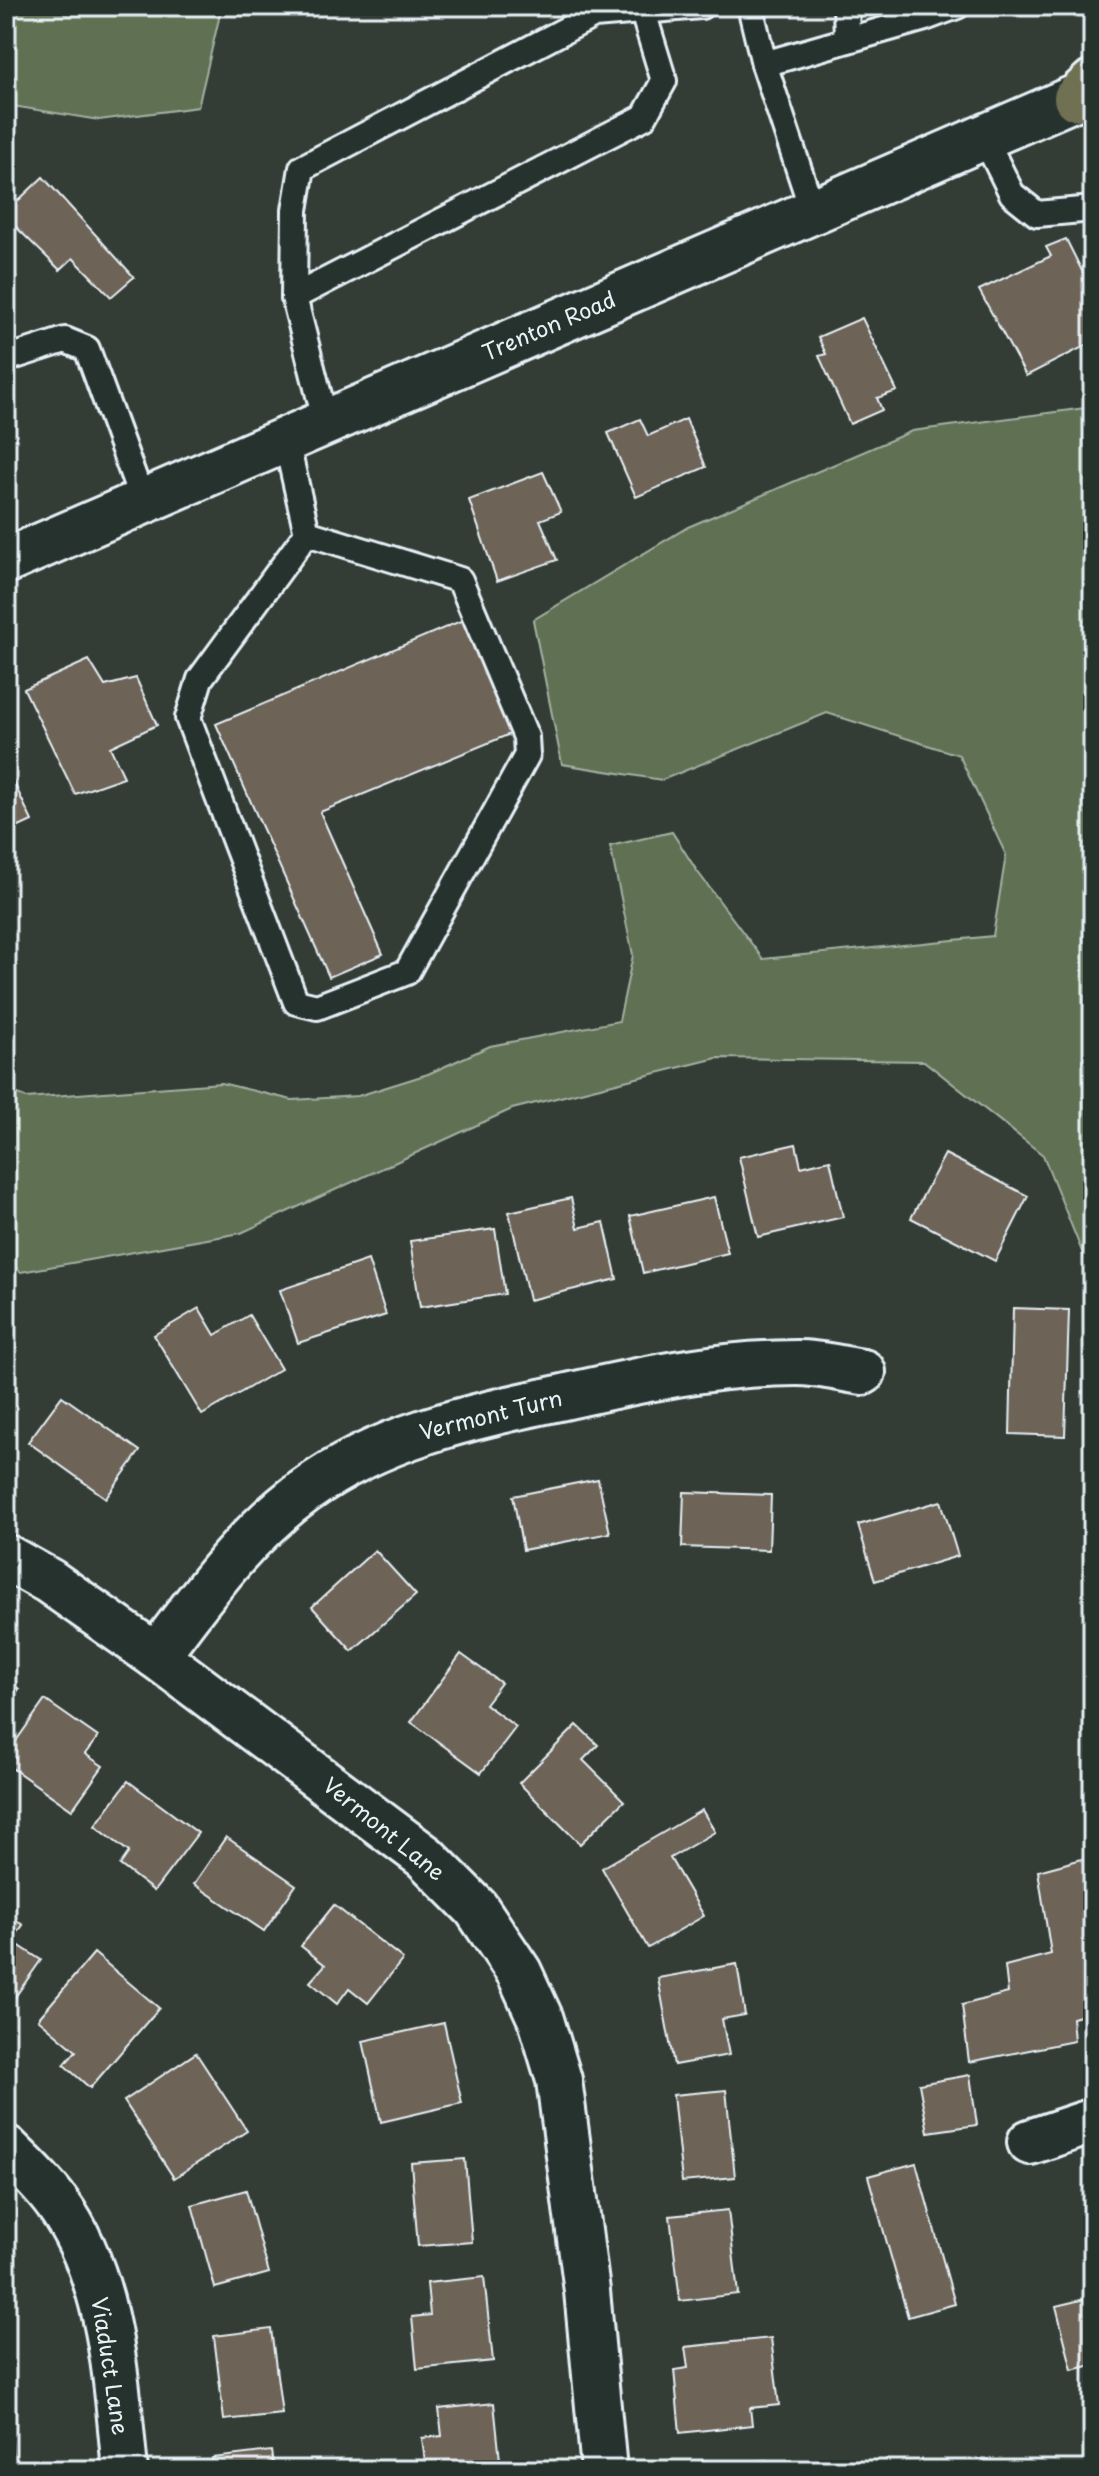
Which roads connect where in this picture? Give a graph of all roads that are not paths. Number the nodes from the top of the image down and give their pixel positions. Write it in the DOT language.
graph roads {
  1 [pos="701,6"];
  2 [pos="750,6"];
  3 [pos="846,6"];
  4 [pos="957,6"];
  5 [pos="643,12"];
  6 [pos="847,40"];
  7 [pos="764,64"];
  8 [pos="1089,92"];
  9 [pos="984,137"];
  10 [pos="1093,209"];
  11 [pos="813,212"];
  12 [pos="294,297"];
  13 [pos="6,359"];
  14 [pos="326,423"];
  15 [pos="286,440"];
  16 [pos="143,502"];
  17 [pos="307,533"];
  18 [pos="6,561"];
  19 [pos="863,1372"];
  20 [pos="6,1557"];
  21 [pos="156,1656"];
  22 [pos="1093,2121"];
  23 [pos="1030,2142"];
  24 [pos="6,2148"];
  25 [pos="125,2470"];
  26 [pos="604,2470"];
  1 -- 5 [label="lane"];
  2 -- 7 [label="lane"];
  3 -- 6 [label="lane"];
  4 -- 6 [label="lane"];
  5 -- 12 [label="lane"];
  5 -- 12 [label="lane"];
  6 -- 7 [label="lane"];
  7 -- 11 [label="lane"];
  8 -- 9 [label="street, Trenton Road"];
  9 -- 10 [label="lane"];
  9 -- 11 [label="street, Trenton Road"];
  11 -- 14 [label="street, Trenton Road"];
  12 -- 14 [label="lane"];
  13 -- 16 [label="lane"];
  14 -- 15 [label="street, Trenton Road"];
  15 -- 16 [label="street, Trenton Road"];
  15 -- 17 [label="lane"];
  16 -- 18 [label="street, Trenton Road"];
  17 -- 17 [label="lane"];
  19 -- 21 [label="street, Vermont Turn"];
  20 -- 21 [label="street, Vermont Lane"];
  21 -- 26 [label="street, Vermont Lane"];
  22 -- 23 [label="street"];
  24 -- 25 [label="street, Viaduct Lane"];
}
